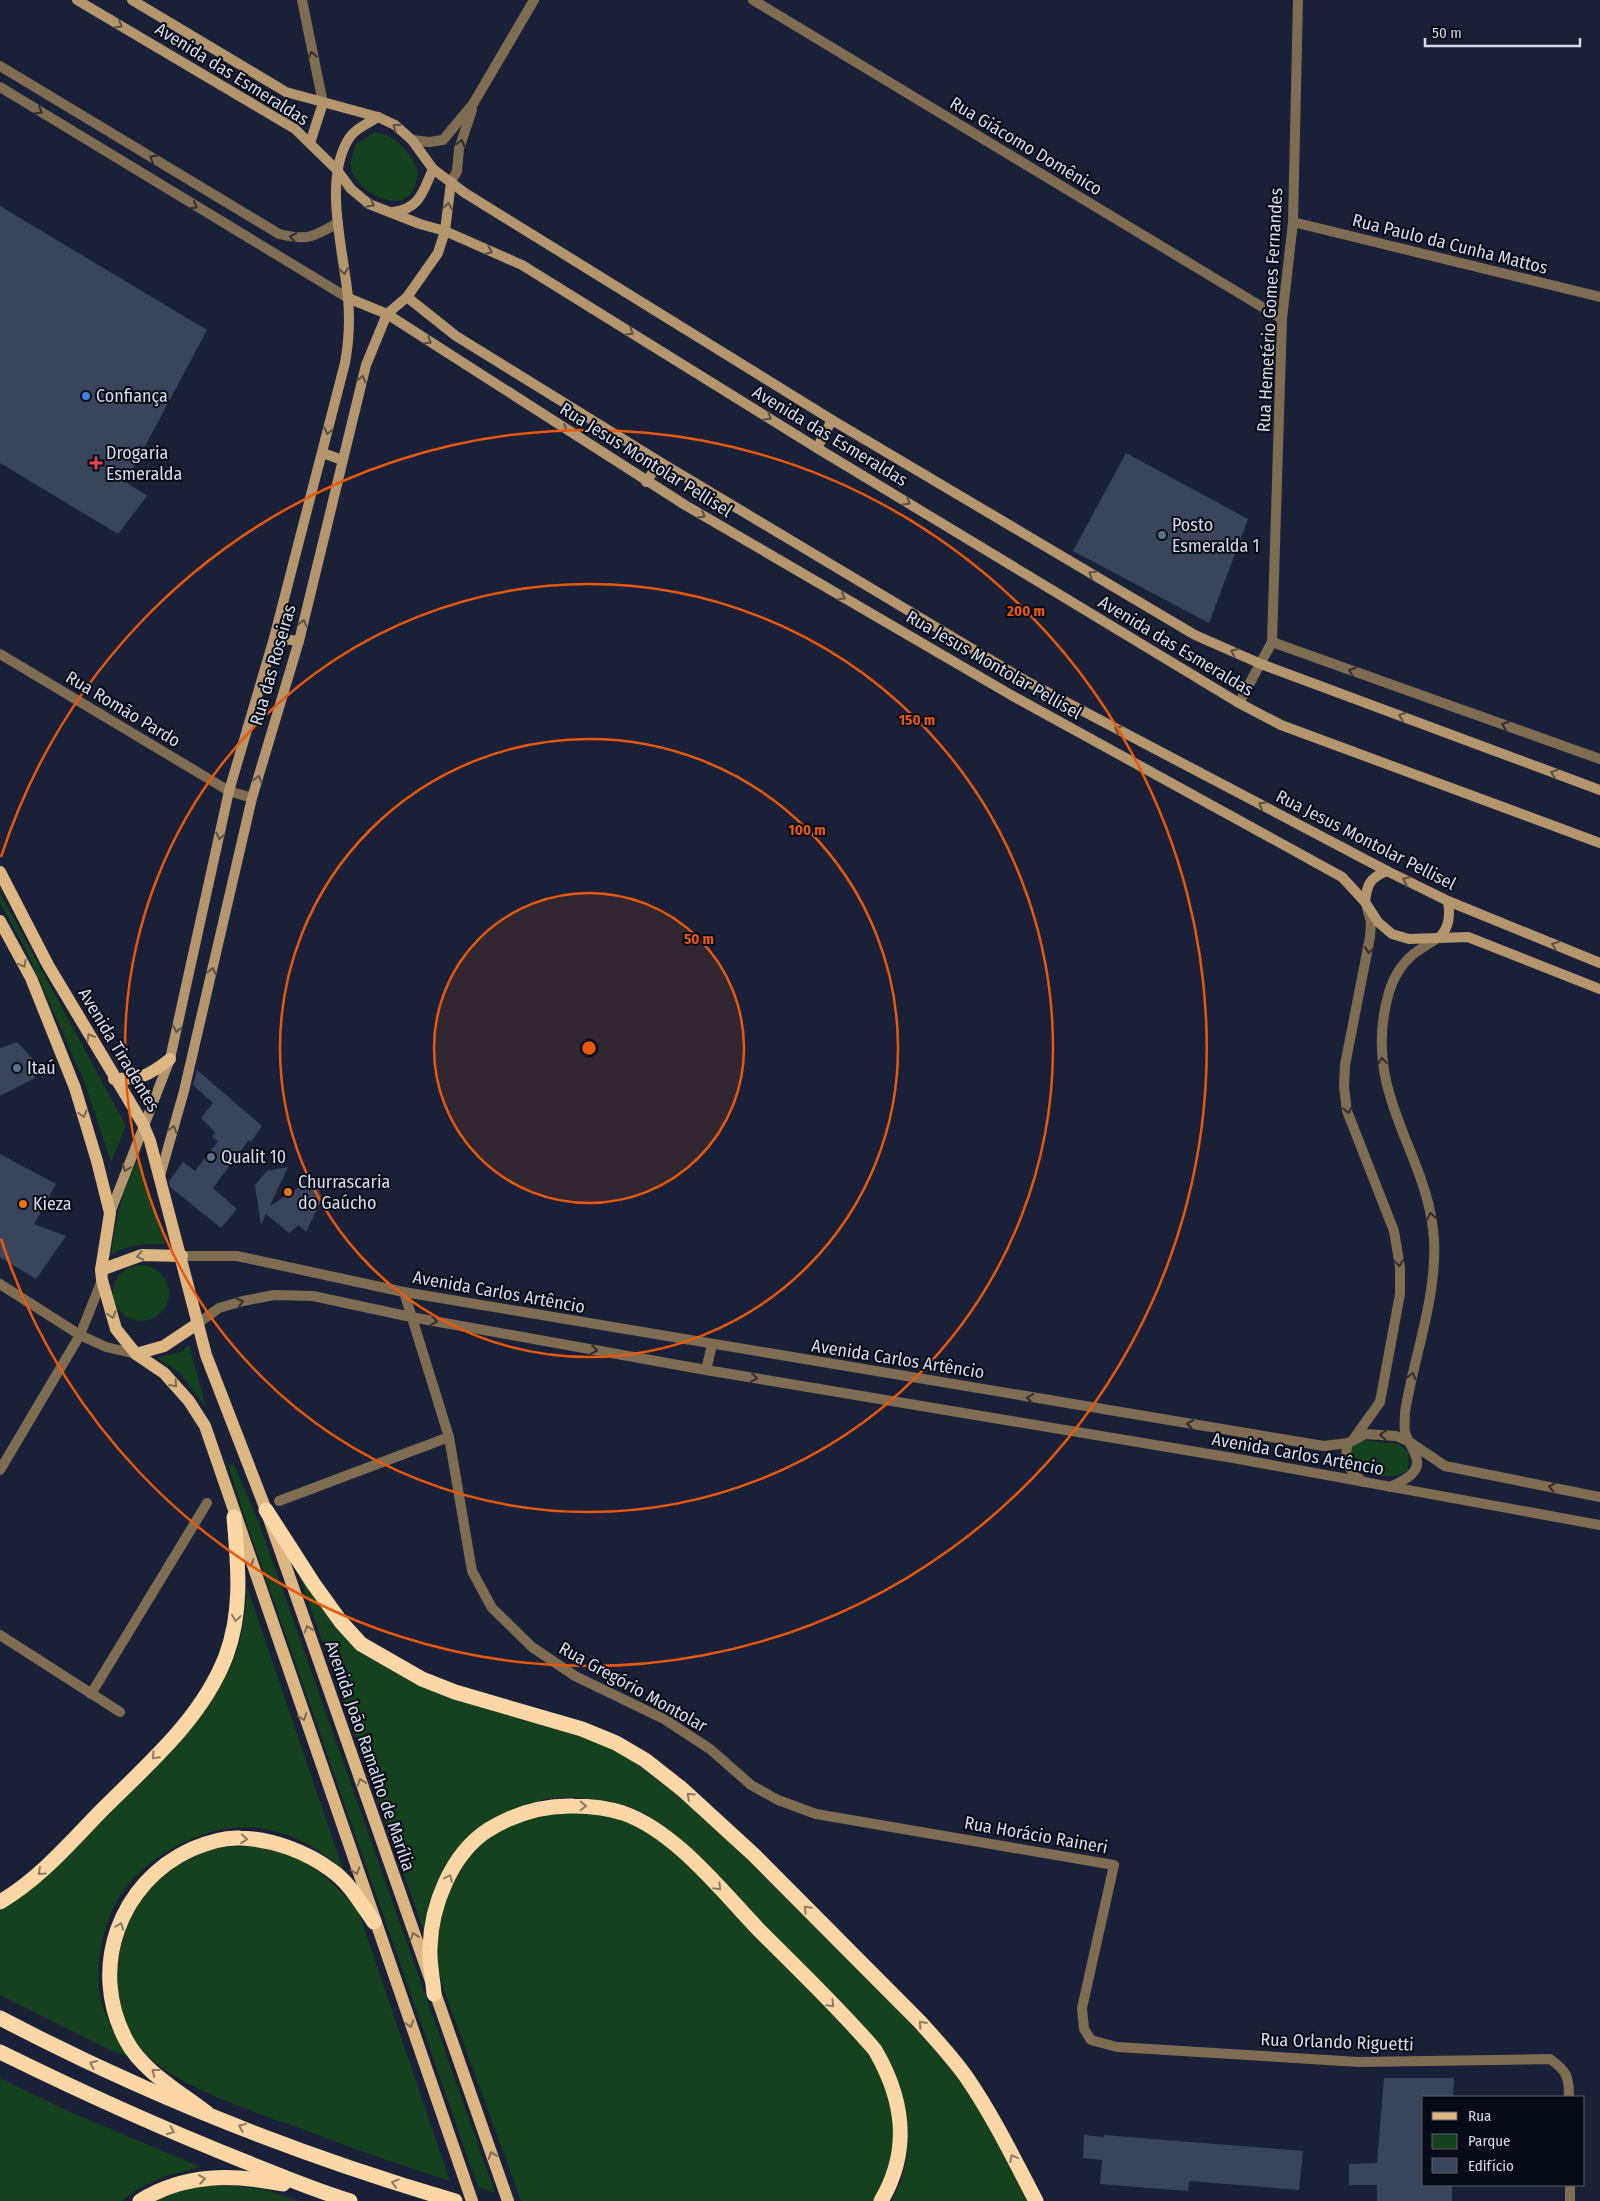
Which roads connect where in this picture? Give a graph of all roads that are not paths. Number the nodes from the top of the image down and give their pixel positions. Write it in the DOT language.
graph roads {
  1 [pos="77,0"];
  2 [pos="132,0"];
  3 [pos="302,0"];
  4 [pos="534,0"];
  5 [pos="753,0"];
  6 [pos="1298,0"];
  7 [pos="0,66"];
  8 [pos="0,87"];
  9 [pos="322,103"];
  10 [pos="473,104"];
  11 [pos="378,117"];
  12 [pos="412,140"];
  13 [pos="310,143"];
  14 [pos="432,169"];
  15 [pos="337,170"];
  16 [pos="451,182"];
  17 [pos="389,213"];
  18 [pos="338,222"];
  19 [pos="1293,222"];
  20 [pos="445,231"];
  21 [pos="407,297"];
  22 [pos="1600,297"];
  23 [pos="348,298"];
  24 [pos="387,314"];
  25 [pos="1282,320"];
  26 [pos="832,420"];
  27 [pos="817,448"];
  28 [pos="322,453"];
  29 [pos="342,460"];
  30 [pos="660,462"];
  31 [pos="646,482"];
  32 [pos="274,638"];
  33 [pos="299,641"];
  34 [pos="1272,642"];
  35 [pos="0,654"];
  36 [pos="1261,664"];
  37 [pos="1239,703"];
  38 [pos="1600,759"];
  39 [pos="1600,790"];
  40 [pos="230,791"];
  41 [pos="252,798"];
  42 [pos="1600,843"];
  43 [pos="0,872"];
  44 [pos="1387,872"];
  45 [pos="1448,900"];
  46 [pos="1365,902"];
  47 [pos="0,921"];
  48 [pos="1440,936"];
  49 [pos="1600,963"];
  50 [pos="1600,989"];
  51 [pos="170,1059"];
  52 [pos="114,1079"];
  53 [pos="143,1124"];
  54 [pos="160,1176"];
  55 [pos="110,1212"];
  56 [pos="182,1256"];
  57 [pos="102,1275"];
  58 [pos="0,1284"];
  59 [pos="404,1292"];
  60 [pos="410,1317"];
  61 [pos="197,1324"];
  62 [pos="80,1335"];
  63 [pos="712,1345"];
  64 [pos="136,1354"];
  65 [pos="706,1370"];
  66 [pos="449,1437"];
  67 [pos="1351,1440"];
  68 [pos="1408,1441"];
  69 [pos="0,1470"];
  70 [pos="1365,1483"];
  71 [pos="1389,1487"];
  72 [pos="1600,1497"];
  73 [pos="207,1503"];
  74 [pos="272,1505"];
  75 [pos="234,1517"];
  76 [pos="1600,1525"];
  77 [pos="0,1636"];
  78 [pos="91,1694"];
  79 [pos="120,1712"];
  80 [pos="816,1814"];
  81 [pos="0,1902"];
  82 [pos="374,1922"];
  83 [pos="434,1994"];
  84 [pos="0,2018"];
  85 [pos="1084,2029"];
  86 [pos="0,2052"];
  87 [pos="1569,2096"];
  88 [pos="207,2113"];
  89 [pos="1570,2186"];
  90 [pos="316,2190"];
  91 [pos="448,2199"];
  92 [pos="140,2201"];
  93 [pos="350,2201"];
  94 [pos="472,2201"];
  95 [pos="508,2201"];
  96 [pos="881,2201"];
  97 [pos="1036,2201"];
  98 [pos="1570,2201"];
  1 -- 13 [label="main road, Avenida das Esmeraldas, one-way"];
  2 -- 9 [label="main road, Avenida das Esmeraldas"];
  9 -- 3 [label="street, one-way"];
  4 -- 10 [label="street"];
  5 -- 25 [label="street, Rua Giácomo Domênico"];
  6 -- 19 [label="street, Rua Hemetério Gomes Fernandes"];
  18 -- 7 [label="street, one-way"];
  8 -- 23 [label="street, one-way"];
  9 -- 11 [label="main road, Avenida das Esmeraldas"];
  9 -- 13 [label="main road"];
  10 -- 12 [label="street"];
  16 -- 10 [label="street, one-way"];
  12 -- 11 [label="main road, one-way"];
  11 -- 15 [label="main road"];
  12 -- 14 [label="main road"];
  13 -- 15 [label="main road, Avenida das Esmeraldas"];
  14 -- 16 [label="main road, Avenida das Esmeraldas"];
  14 -- 17 [label="main road"];
  15 -- 17 [label="main road, Avenida das Esmeraldas, one-way"];
  15 -- 18 [label="main road, Rua das Roseiras"];
  20 -- 16 [label="main road, Rua das Roseiras, one-way"];
  16 -- 26 [label="main road, Avenida das Esmeraldas"];
  17 -- 20 [label="main road, Avenida das Esmeraldas"];
  18 -- 23 [label="main road, Rua das Roseiras, one-way"];
  19 -- 22 [label="street, Rua Paulo da Cunha Mattos"];
  19 -- 25 [label="street, Rua Hemetério Gomes Fernandes"];
  20 -- 21 [label="main road, Rua das Roseiras"];
  20 -- 27 [label="main road, Avenida das Esmeraldas, one-way"];
  21 -- 24 [label="main road, Rua das Roseiras"];
  21 -- 30 [label="main road, Rua Jesus Montolar Pellisel"];
  23 -- 24 [label="main road, Rua Jesus Montolar Pellisel"];
  23 -- 28 [label="main road, Rua das Roseiras, one-way"];
  29 -- 24 [label="main road, Rua das Roseiras, one-way"];
  24 -- 31 [label="main road, Rua Jesus Montolar Pellisel, one-way"];
  25 -- 34 [label="street, Rua Hemetério Gomes Fernandes"];
  26 -- 27 [label="main road"];
  36 -- 26 [label="main road, Avenida das Esmeraldas, one-way"];
  27 -- 37 [label="main road, Avenida das Esmeraldas, one-way"];
  28 -- 29 [label="main road"];
  28 -- 32 [label="main road, Rua das Roseiras"];
  33 -- 29 [label="main road, Rua das Roseiras, one-way"];
  30 -- 31 [label="main road"];
  44 -- 30 [label="main road, Rua Jesus Montolar Pellisel, one-way"];
  31 -- 46 [label="main road, Rua Jesus Montolar Pellisel, one-way"];
  32 -- 33 [label="main road"];
  32 -- 40 [label="main road, Rua das Roseiras"];
  41 -- 33 [label="main road, Rua das Roseiras, one-way"];
  34 -- 36 [label="street, Rua Hemetério Gomes Fernandes"];
  38 -- 34 [label="street, one-way"];
  35 -- 40 [label="street, Rua Romão Pardo"];
  36 -- 37 [label="street, Rua Hemetério Gomes Fernandes"];
  39 -- 36 [label="main road, Avenida das Esmeraldas, one-way"];
  37 -- 42 [label="main road, Avenida das Esmeraldas"];
  40 -- 41 [label="street, Rua Romão Pardo"];
  40 -- 51 [label="main road, Rua das Roseiras, one-way"];
  54 -- 41 [label="main road, Rua das Roseiras, one-way"];
  52 -- 43 [label="main road, Avenida Tiradentes, one-way"];
  45 -- 44 [label="main road, Rua Jesus Montolar Pellisel, one-way"];
  44 -- 46 [label="main road"];
  45 -- 48 [label="main road"];
  49 -- 45 [label="main road, Rua Jesus Montolar Pellisel, one-way"];
  46 -- 48 [label="main road, Rua Jesus Montolar Pellisel"];
  46 -- 67 [label="street, one-way"];
  47 -- 55 [label="main road, one-way"];
  48 -- 50 [label="main road, Rua Jesus Montolar Pellisel"];
  68 -- 48 [label="street, one-way"];
  51 -- 52 [label="main road"];
  51 -- 53 [label="main road, Rua das Roseiras"];
  52 -- 53 [label="main road, Avenida Tiradentes"];
  53 -- 54 [label="main road, Avenida Tiradentes"];
  53 -- 55 [label="main road, Rua das Roseiras, one-way"];
  54 -- 56 [label="main road, Avenida Tiradentes"];
  55 -- 57 [label="main road"];
  56 -- 57 [label="main road, one-way"];
  56 -- 59 [label="street, Avenida Carlos Artêncio"];
  56 -- 61 [label="main road"];
  57 -- 62 [label="street"];
  57 -- 64 [label="main road, one-way"];
  58 -- 62 [label="street"];
  59 -- 60 [label="street, Rua Gregório Montolar"];
  59 -- 63 [label="street, Avenida Carlos Artêncio"];
  61 -- 60 [label="street, Avenida Carlos Artêncio, one-way"];
  60 -- 65 [label="street, Avenida Carlos Artêncio, one-way"];
  60 -- 66 [label="street, Rua Gregório Montolar"];
  61 -- 64 [label="main road"];
  61 -- 74 [label="main road, Avenida João Ramalho de Marília"];
  62 -- 64 [label="street"];
  62 -- 69 [label="street"];
  63 -- 65 [label="street"];
  67 -- 63 [label="street, Avenida Carlos Artêncio, one-way"];
  64 -- 75 [label="main road, one-way"];
  65 -- 70 [label="street, Avenida Carlos Artêncio, one-way"];
  66 -- 74 [label="street"];
  66 -- 80 [label="street, Rua Gregório Montolar"];
  68 -- 67 [label="street, Avenida Carlos Artêncio, one-way"];
  67 -- 70 [label="street"];
  68 -- 71 [label="street"];
  72 -- 68 [label="street, Avenida Carlos Artêncio, one-way"];
  70 -- 71 [label="street, Avenida Carlos Artêncio"];
  71 -- 76 [label="street, Avenida Carlos Artêncio"];
  73 -- 78 [label="street"];
  83 -- 74 [label="main road, Avenida João Ramalho de Marília, one-way"];
  97 -- 74 [label="highway, one-way"];
  75 -- 81 [label="highway, one-way"];
  75 -- 82 [label="main road, one-way"];
  77 -- 78 [label="street"];
  78 -- 79 [label="street"];
  80 -- 85 [label="street, Rua Horácio Raineri"];
  88 -- 82 [label="highway, one-way"];
  82 -- 94 [label="main road, one-way"];
  95 -- 83 [label="main road, Avenida João Ramalho de Marília, one-way"];
  83 -- 96 [label="highway, one-way"];
  88 -- 84 [label="highway, one-way"];
  85 -- 87 [label="street, Rua Orlando Riguetti"];
  86 -- 90 [label="highway, one-way"];
  91 -- 88 [label="highway, one-way"];
  89 -- 98 [label="street"];
  92 -- 90 [label="highway, one-way"];
  90 -- 93 [label="highway"];
}
